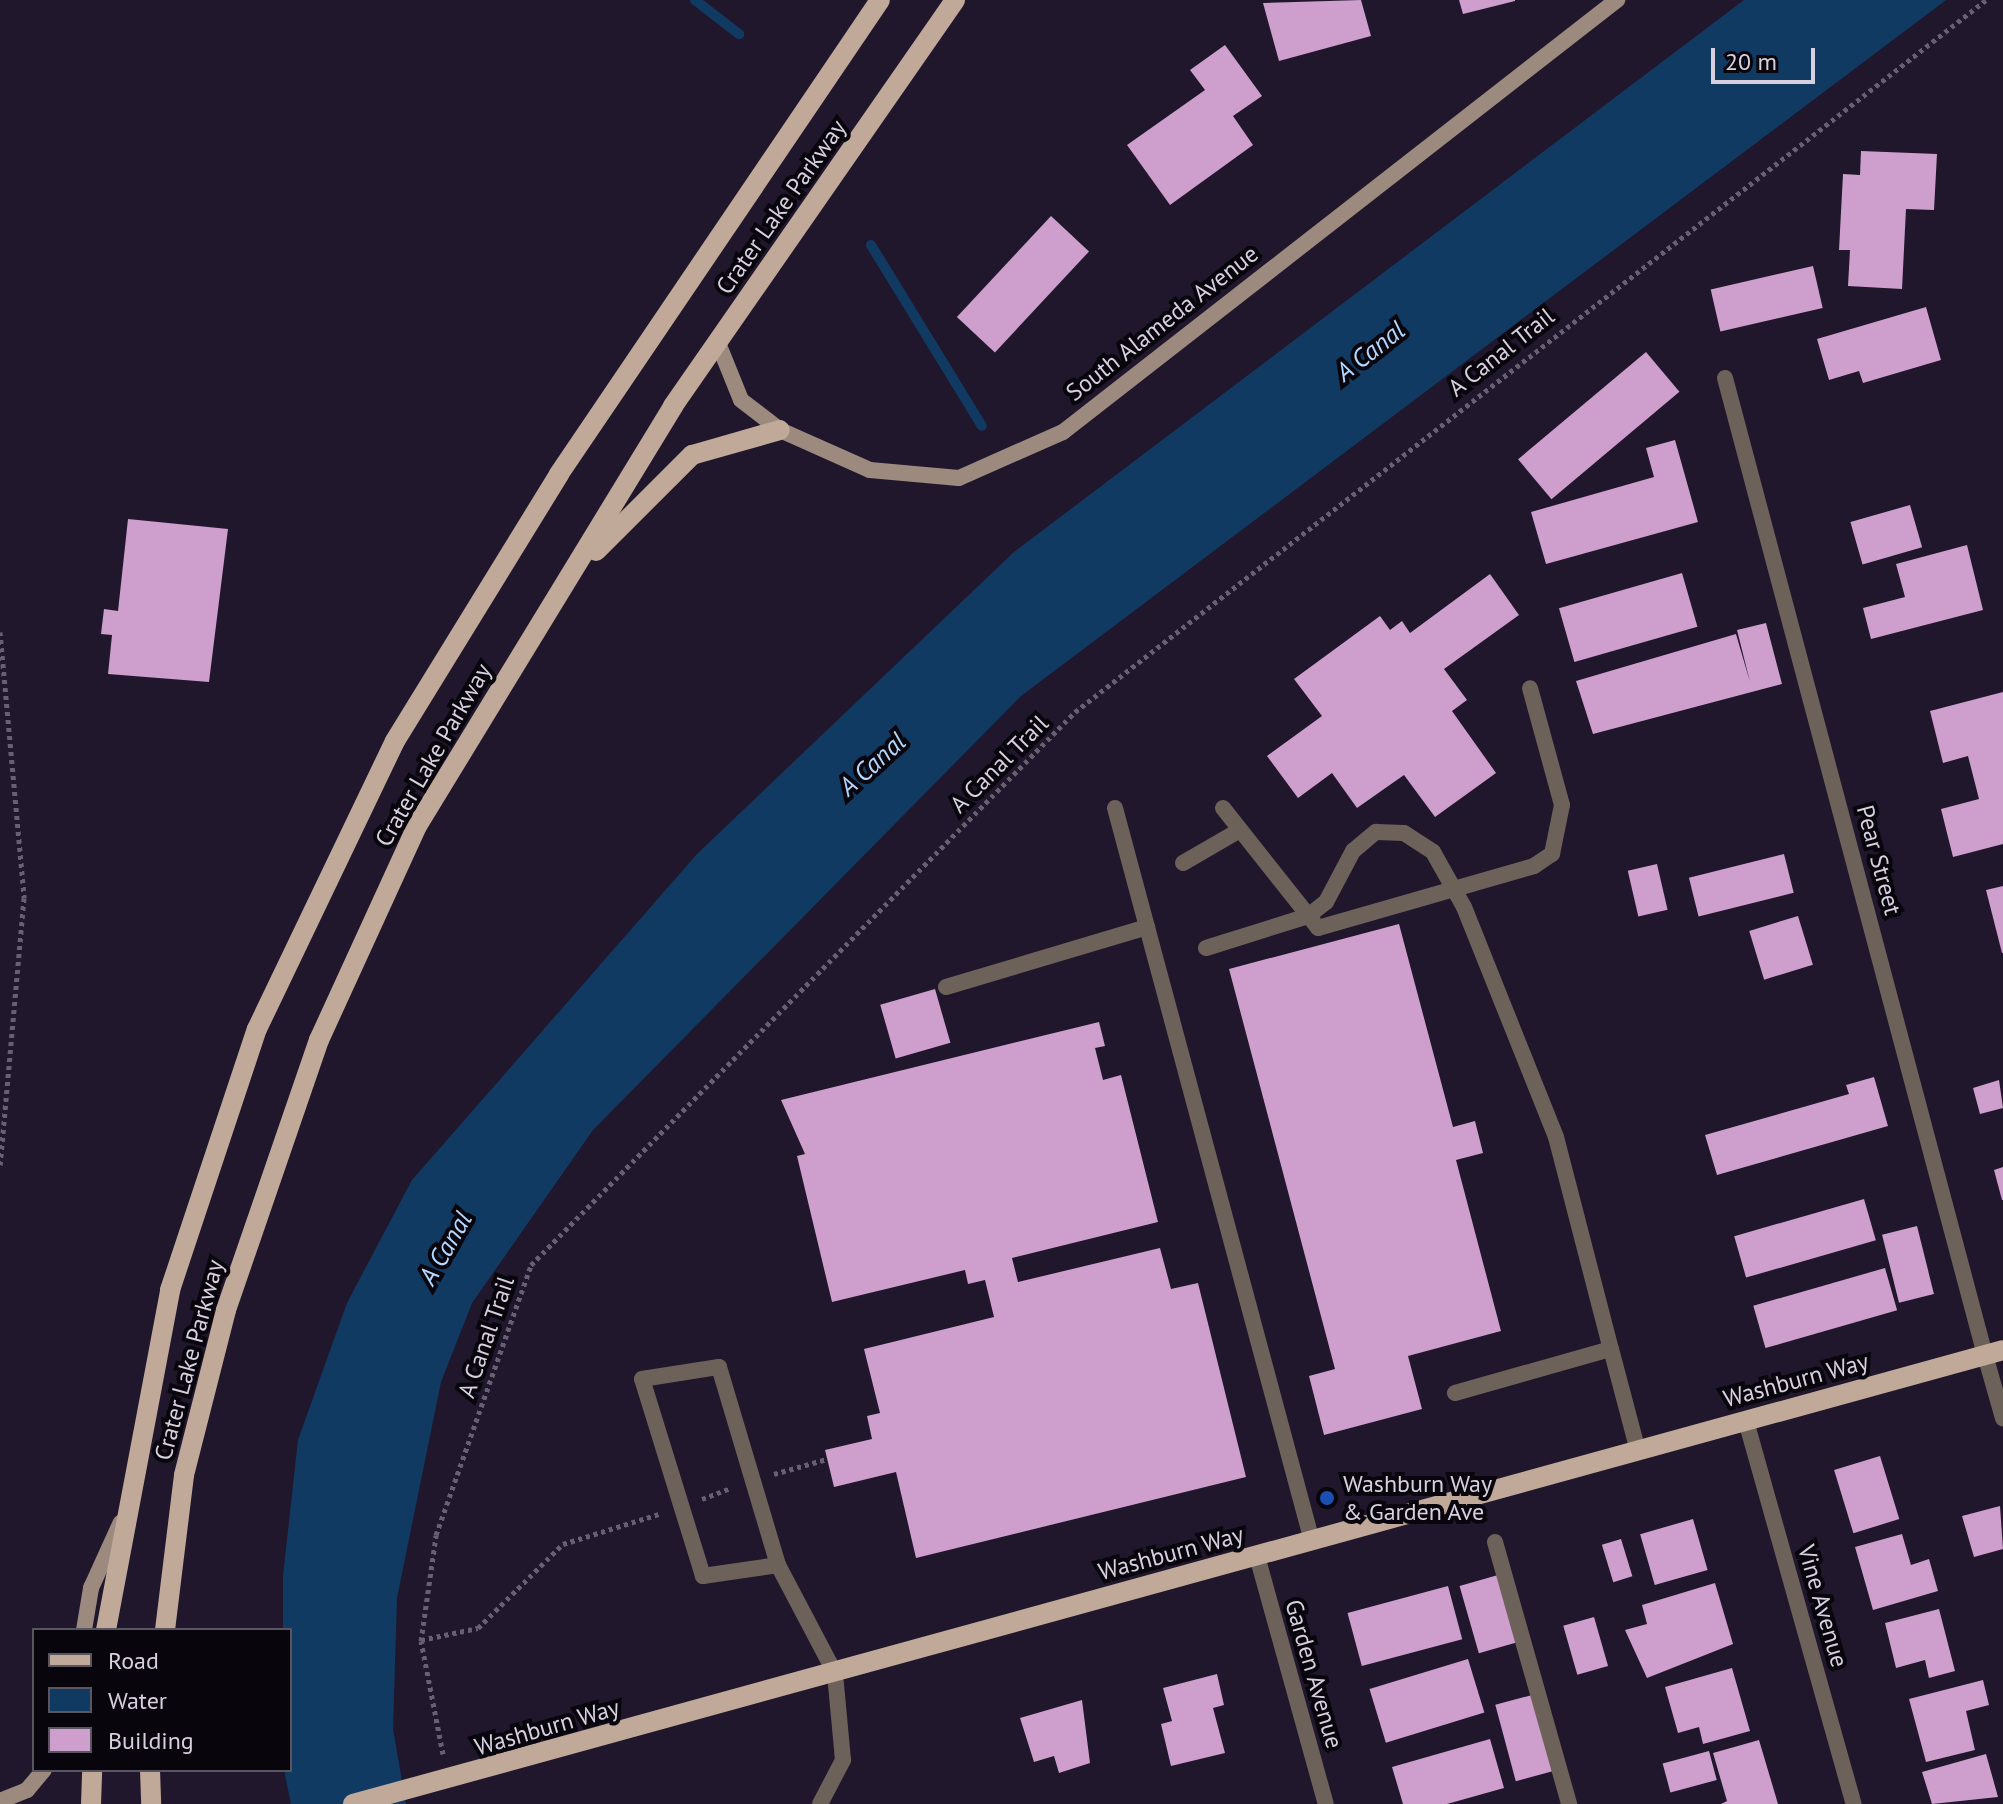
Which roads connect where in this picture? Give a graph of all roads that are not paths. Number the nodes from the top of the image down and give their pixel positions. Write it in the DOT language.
graph roads {
  1 [pos="880,0"];
  2 [pos="955,0"];
  3 [pos="1617,0"];
  4 [pos="718,343"];
  5 [pos="1725,378"];
  6 [pos="780,430"];
  7 [pos="562,590"];
  8 [pos="1530,688"];
  9 [pos="1115,808"];
  10 [pos="1223,808"];
  11 [pos="1240,830"];
  12 [pos="1183,863"];
  13 [pos="1455,893"];
  14 [pos="1308,916"];
  15 [pos="1147,927"];
  16 [pos="1206,948"];
  17 [pos="946,987"];
  18 [pos="1611,1349"];
  19 [pos="1994,1352"];
  20 [pos="1455,1393"];
  21 [pos="2003,1418"];
  22 [pos="1746,1421"];
  23 [pos="1638,1451"];
  24 [pos="123,1517"];
  25 [pos="1312,1541"];
  26 [pos="1495,1542"];
  27 [pos="1257,1556"];
  28 [pos="778,1565"];
  29 [pos="84,1628"];
  30 [pos="106,1628"];
  31 [pos="165,1628"];
  32 [pos="835,1673"];
  33 [pos="42,1772"];
  34 [pos="92,1772"];
  35 [pos="150,1772"];
  36 [pos="0,1801"];
  37 [pos="91,1804"];
  38 [pos="151,1804"];
  39 [pos="353,1804"];
  40 [pos="820,1804"];
  41 [pos="1326,1804"];
  42 [pos="1569,1804"];
  43 [pos="1854,1804"];
  1 -- 24 [label="main road, Crater Lake Parkway"];
  2 -- 4 [label="main road, Crater Lake Parkway"];
  3 -- 6 [label="street, South Alameda Avenue"];
  4 -- 6 [label="street, South Alameda Avenue"];
  4 -- 7 [label="main road, Crater Lake Parkway"];
  5 -- 19 [label="street, Pear Street"];
  6 -- 7 [label="main road"];
  7 -- 31 [label="main road, Crater Lake Parkway"];
  8 -- 13 [label="street"];
  9 -- 15 [label="street"];
  10 -- 11 [label="street"];
  11 -- 12 [label="street"];
  11 -- 14 [label="street"];
  13 -- 14 [label="street"];
  13 -- 14 [label="street"];
  13 -- 18 [label="street"];
  14 -- 16 [label="street"];
  15 -- 17 [label="street"];
  15 -- 25 [label="street"];
  18 -- 20 [label="street"];
  18 -- 23 [label="street"];
  19 -- 21 [label="street, Pear Street"];
  19 -- 22 [label="main road, Washburn Way"];
  22 -- 23 [label="main road, Washburn Way"];
  22 -- 43 [label="street, Vine Avenue"];
  23 -- 25 [label="main road, Washburn Way"];
  24 -- 29 [label="street"];
  24 -- 30 [label="main road, Crater Lake Parkway"];
  25 -- 27 [label="main road, Washburn Way"];
  26 -- 42 [label="street"];
  27 -- 32 [label="main road, Washburn Way"];
  27 -- 41 [label="street, Garden Avenue"];
  28 -- 28 [label="street"];
  28 -- 32 [label="street"];
  32 -- 39 [label="main road, Washburn Way"];
  32 -- 40 [label="street"];
  33 -- 36 [label="street"];
  34 -- 37 [label="main road"];
  35 -- 38 [label="main road"];
}
